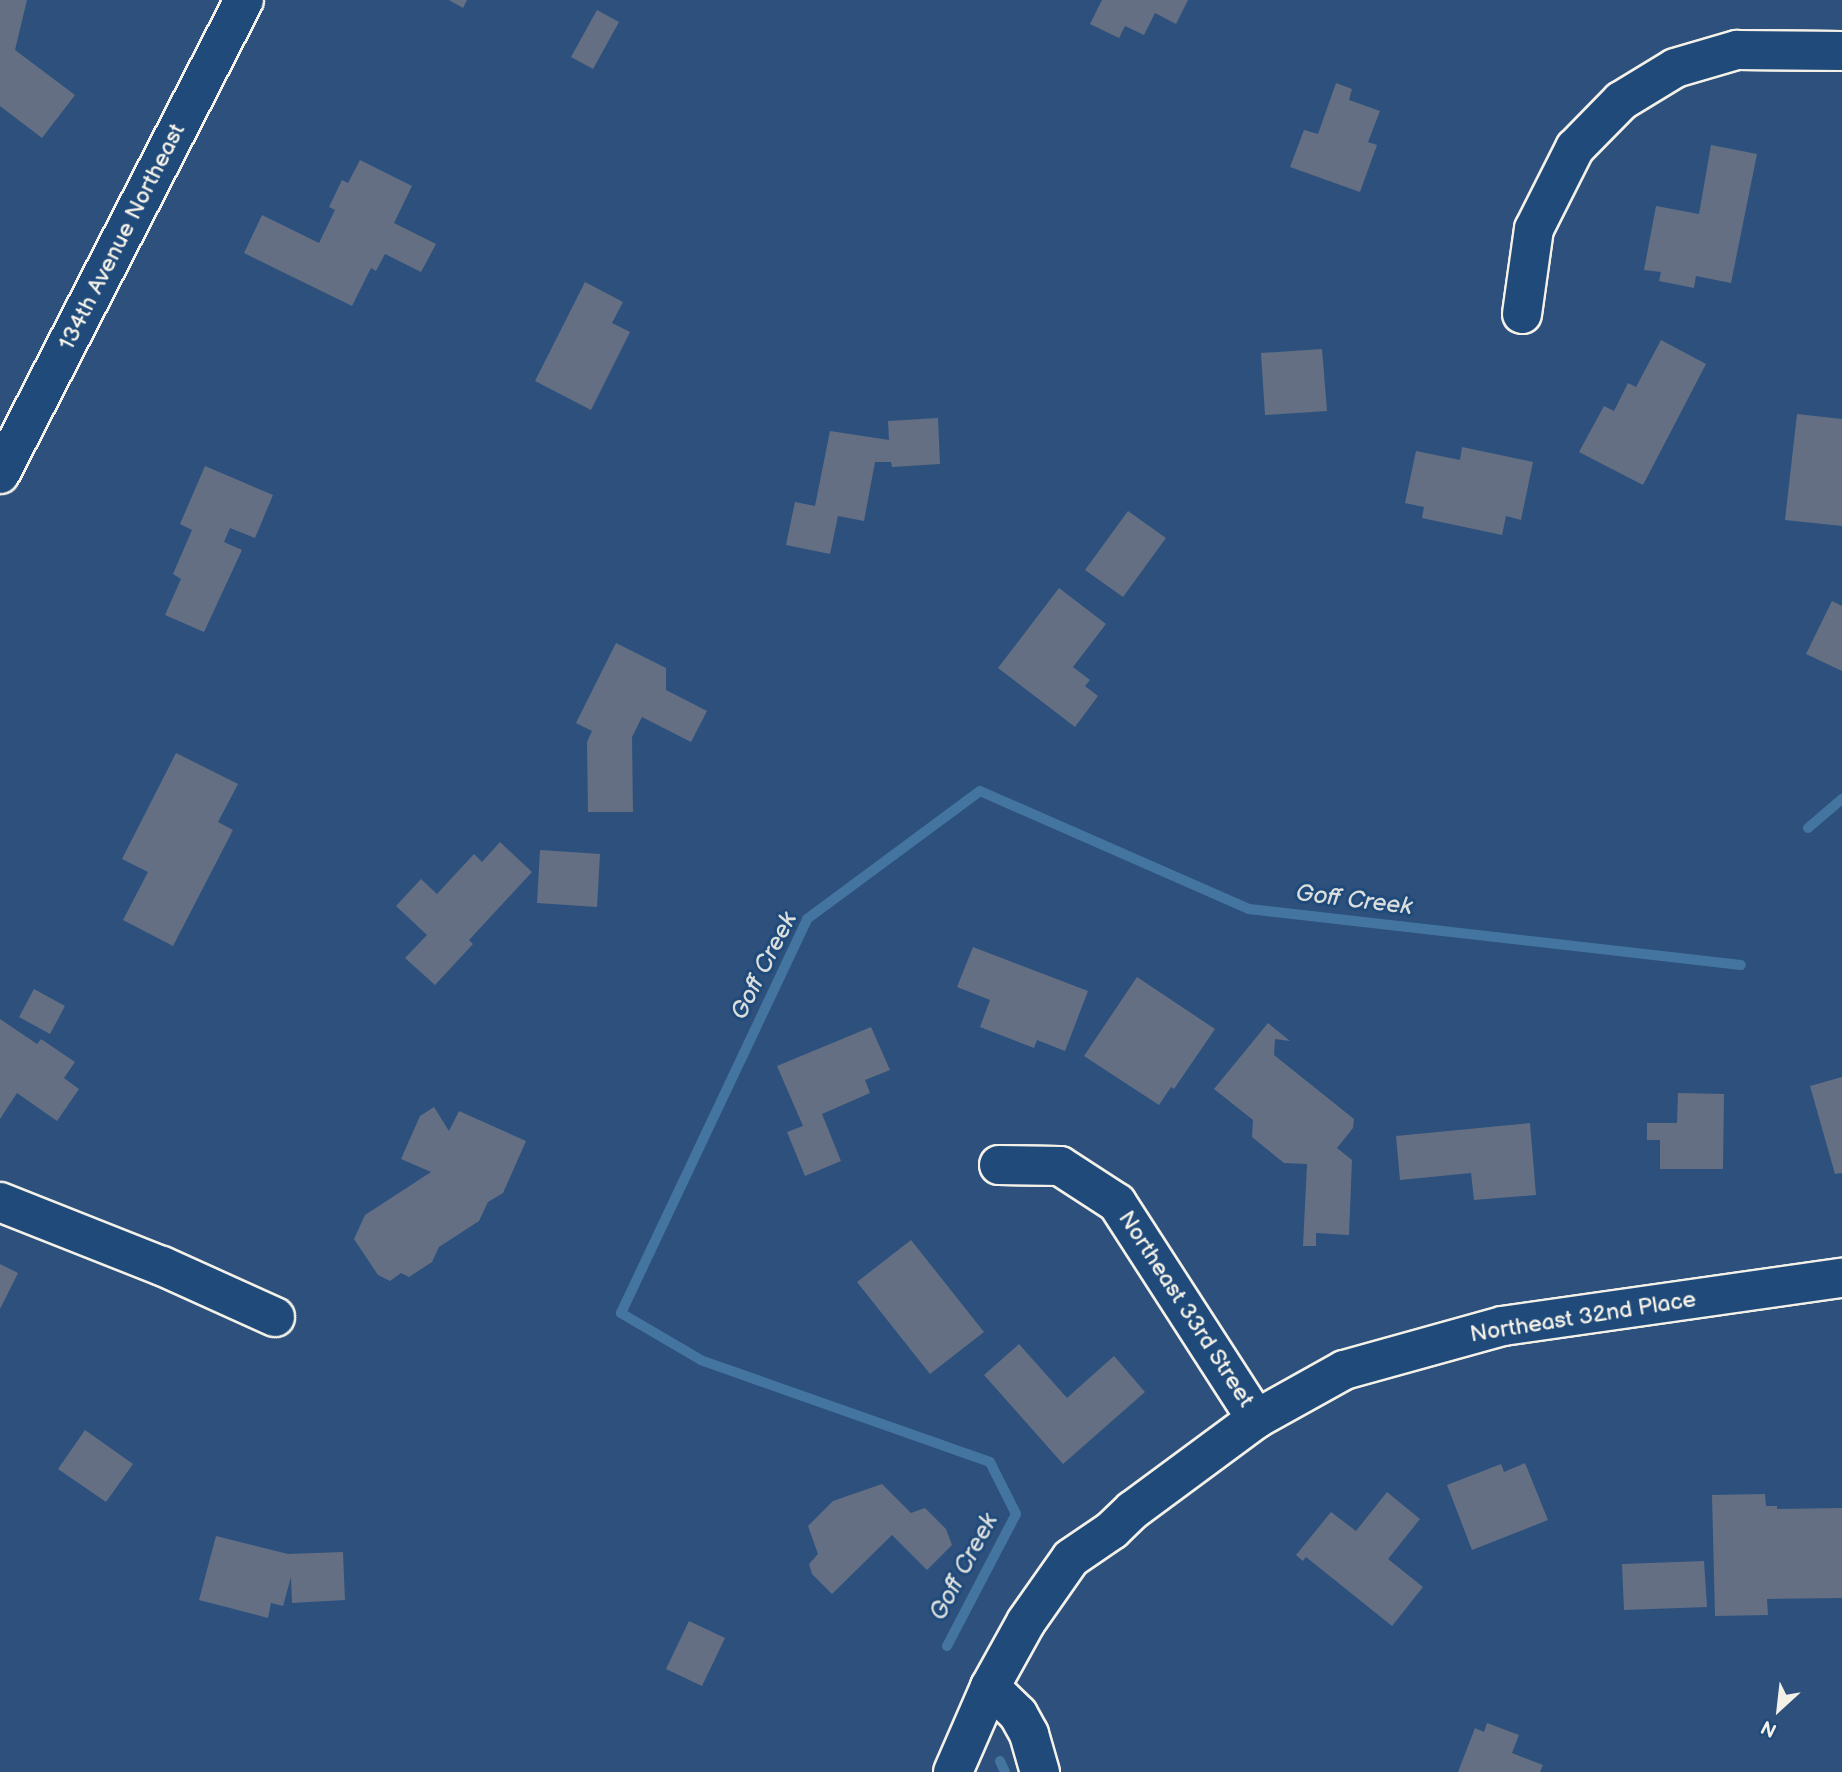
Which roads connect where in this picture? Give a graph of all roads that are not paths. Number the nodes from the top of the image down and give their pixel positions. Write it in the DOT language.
graph roads {
  1 [pos="244,0"];
  2 [pos="1842,51"];
  3 [pos="1522,314"];
  4 [pos="0,474"];
  5 [pos="999,1165"];
  6 [pos="0,1202"];
  7 [pos="1842,1278"];
  8 [pos="275,1317"];
  9 [pos="1256,1419"];
  10 [pos="990,1688"];
  11 [pos="953,1772"];
  12 [pos="1040,1772"];
  1 -- 4 [label="street, 134th Avenue Northeast"];
  2 -- 3 [label="street"];
  5 -- 9 [label="street, Northeast 33rd Street"];
  6 -- 8 [label="street"];
  7 -- 9 [label="street, Northeast 32nd Place"];
  9 -- 10 [label="street, Northeast 32nd Place"];
  10 -- 11 [label="street, Northeast 32nd Place"];
  10 -- 12 [label="street"];
}
